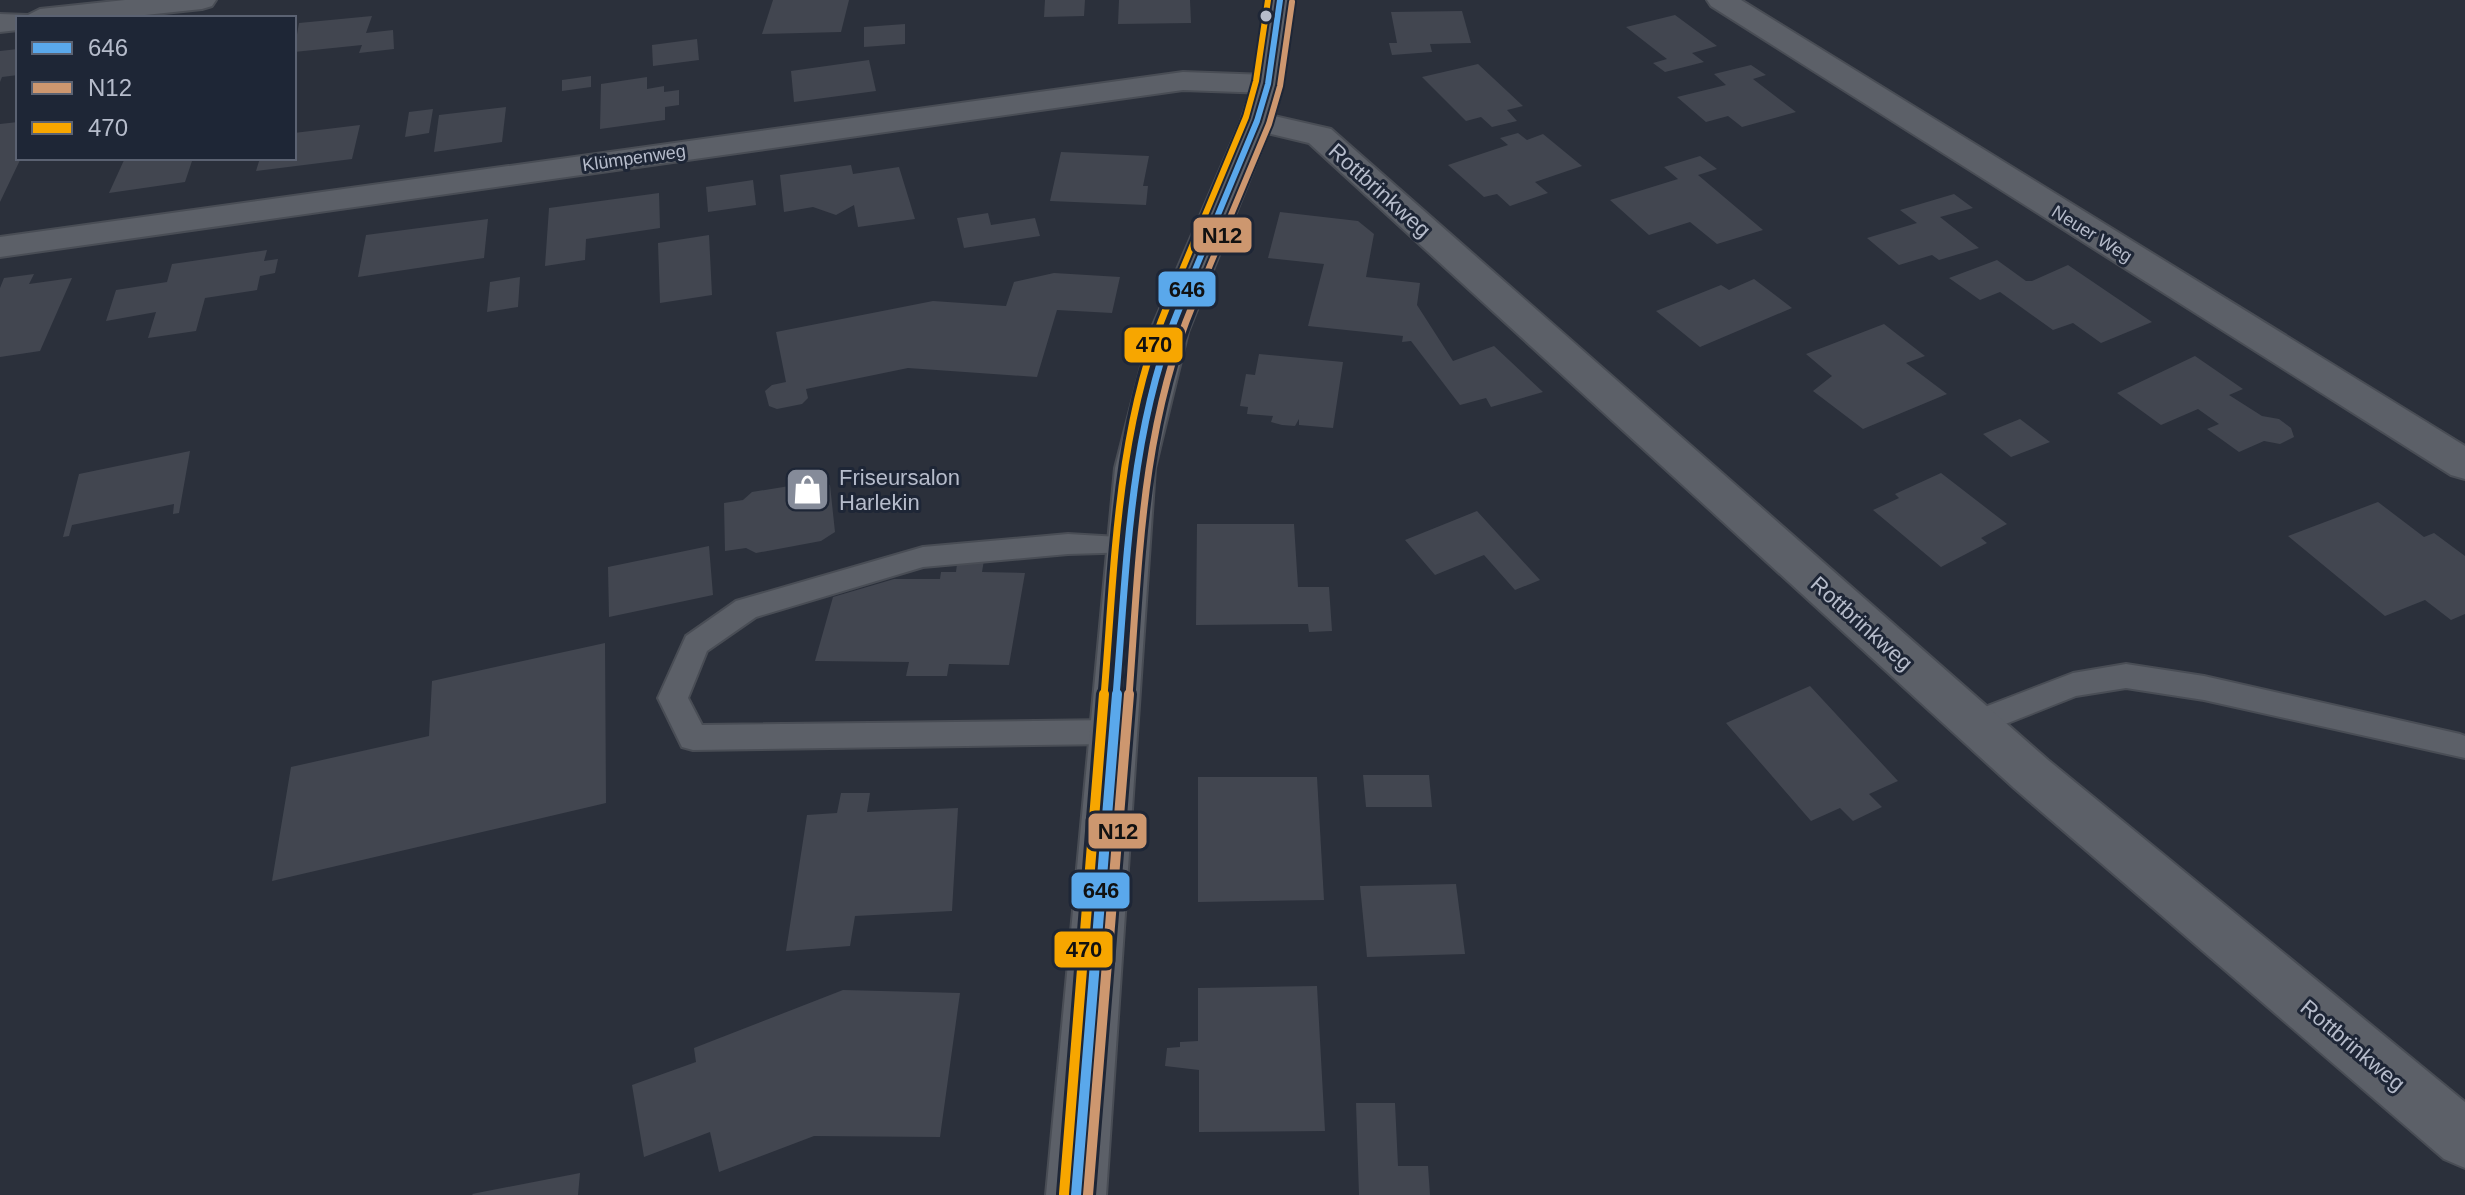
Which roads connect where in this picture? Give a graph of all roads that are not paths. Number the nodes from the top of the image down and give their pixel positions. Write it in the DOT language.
graph roads {
  1 [pos="202,0"];
  2 [pos="1280,0"];
  3 [pos="1721,0"];
  4 [pos="58,16"];
  5 [pos="1262,102"];
  6 [pos="0,247"];
  7 [pos="2465,465"];
  8 [pos="1126,545"];
  9 [pos="1975,724"];
  10 [pos="1111,732"];
  11 [pos="2460,747"];
  12 [pos="2465,1139"];
  13 [pos="1076,1195"];
  1 -- 4 [label="street"];
  2 -- 5 [label="street"];
  3 -- 7 [label="street, Neuer Weg"];
  5 -- 6 [label="street, Klümpenweg"];
  5 -- 8 [label="street"];
  5 -- 9 [label="street, Rottbrinkweg"];
  8 -- 10 [label="street"];
  8 -- 10 [label="lane"];
  9 -- 11 [label="lane"];
  9 -- 12 [label="street, Rottbrinkweg"];
  10 -- 13 [label="street"];
}
